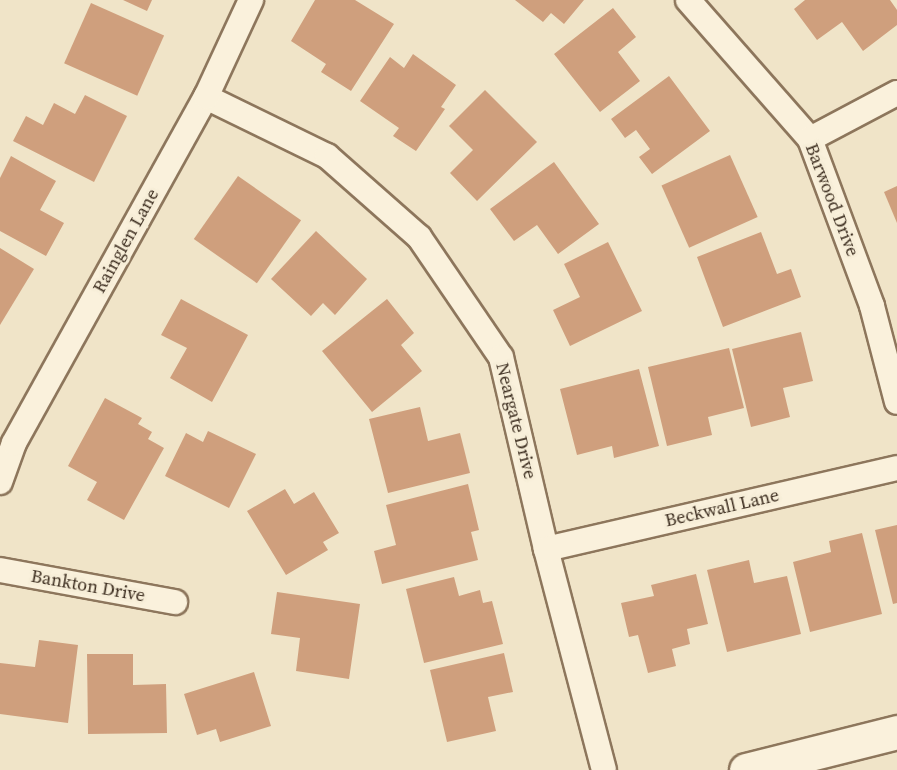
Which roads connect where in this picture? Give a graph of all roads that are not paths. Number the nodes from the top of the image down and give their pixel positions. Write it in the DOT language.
graph roads {
  1 [pos="251,0"];
  2 [pos="688,0"];
  3 [pos="897,93"];
  4 [pos="206,97"];
  5 [pos="810,139"];
  6 [pos="897,402"];
  7 [pos="897,468"];
  8 [pos="0,482"];
  9 [pos="546,549"];
  10 [pos="0,570"];
  11 [pos="175,602"];
  12 [pos="897,732"];
  13 [pos="604,770"];
  14 [pos="746,770"];
  1 -- 4 [label="street, Rainglen Lane"];
  2 -- 5 [label="street, Barwood Drive"];
  3 -- 5 [label="street"];
  4 -- 8 [label="street, Rainglen Lane"];
  4 -- 9 [label="street, Neargate Drive"];
  5 -- 6 [label="street, Barwood Drive"];
  7 -- 9 [label="street, Beckwall Lane"];
  9 -- 13 [label="street, Neargate Drive"];
  10 -- 11 [label="street, Bankton Drive"];
  12 -- 14 [label="street"];
}
